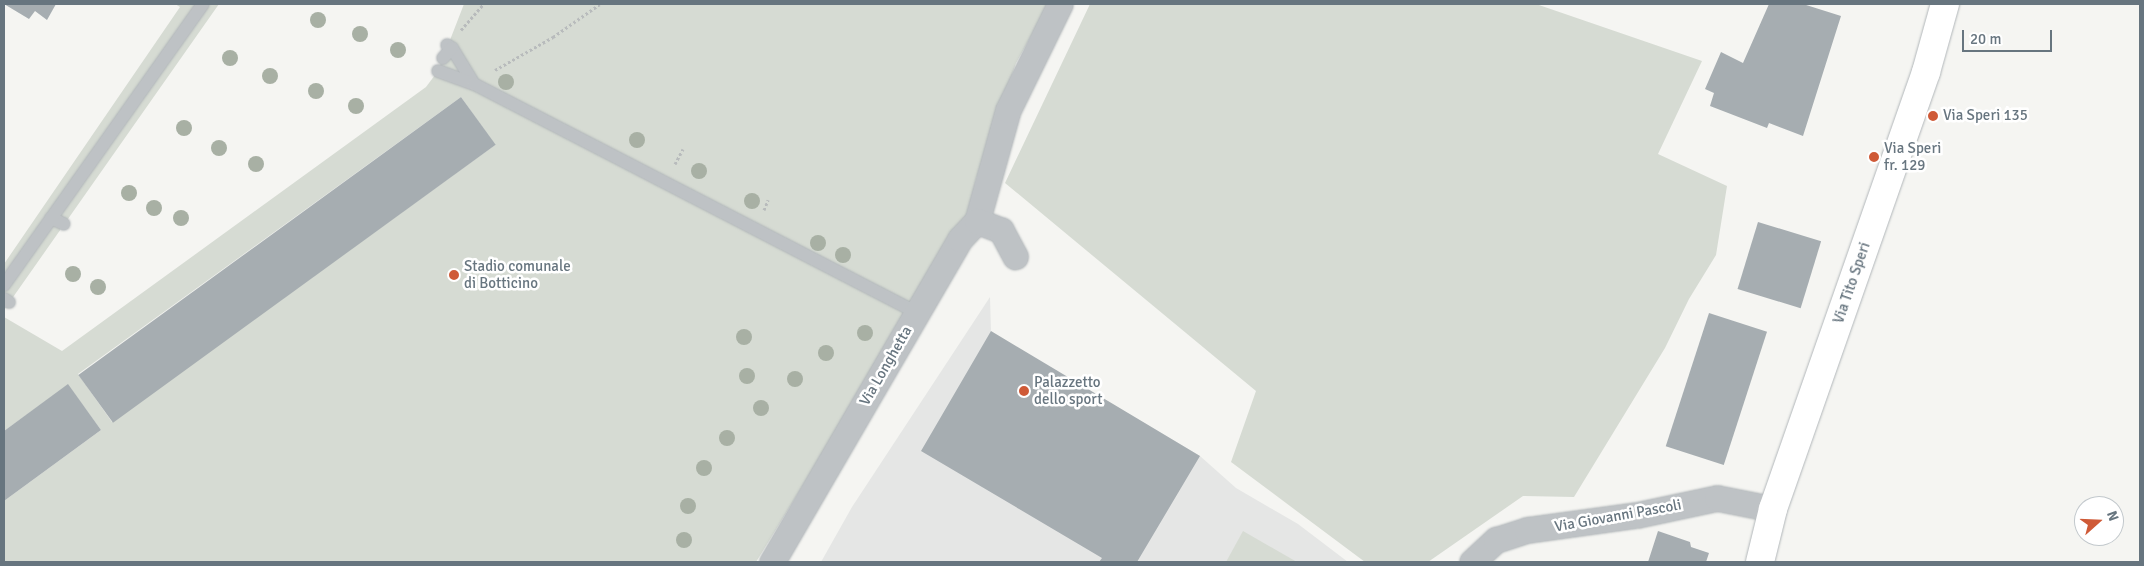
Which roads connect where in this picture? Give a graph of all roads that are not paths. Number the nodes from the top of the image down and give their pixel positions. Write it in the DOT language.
graph roads {
  1 [pos="203,4"];
  2 [pos="1060,4"];
  3 [pos="1945,4"];
  4 [pos="447,50"];
  5 [pos="438,71"];
  6 [pos="474,84"];
  7 [pos="51,218"];
  8 [pos="977,221"];
  9 [pos="64,224"];
  10 [pos="1015,256"];
  11 [pos="4,285"];
  12 [pos="917,313"];
  13 [pos="1773,509"];
  14 [pos="772,562"];
  15 [pos="1472,562"];
  16 [pos="1760,562"];
  1 -- 7 [label="lane"];
  2 -- 8 [label="street"];
  3 -- 13 [label="street, Via Tito Speri"];
  4 -- 6 [label="lane"];
  5 -- 6 [label="lane"];
  6 -- 12 [label="lane"];
  7 -- 9 [label="lane"];
  7 -- 11 [label="lane"];
  8 -- 10 [label="street"];
  8 -- 12 [label="street, Via Longhetta"];
  12 -- 14 [label="street, Via Longhetta"];
  13 -- 15 [label="street, Via Giovanni Pascoli"];
  13 -- 16 [label="street, Via Tito Speri"];
}
